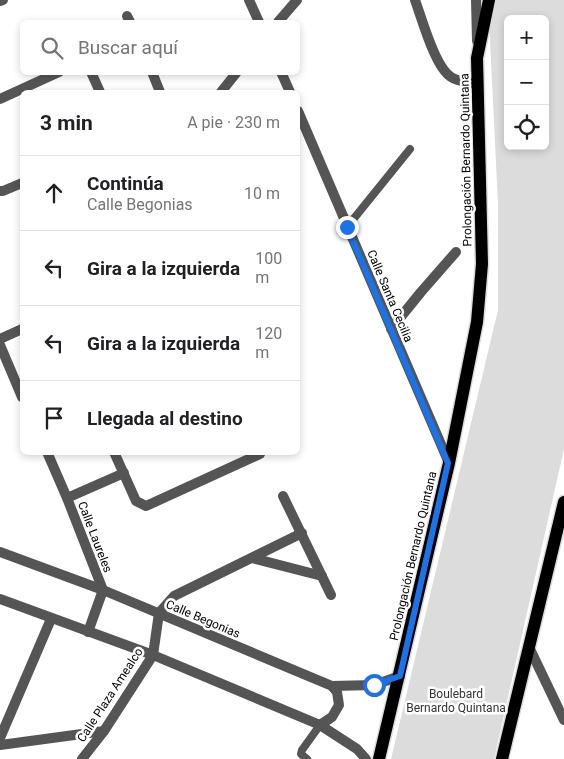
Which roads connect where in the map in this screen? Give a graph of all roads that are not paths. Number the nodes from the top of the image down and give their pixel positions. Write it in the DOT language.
graph roads {
  1 [pos="249,0"];
  2 [pos="297,0"];
  3 [pos="415,0"];
  4 [pos="476,0"];
  5 [pos="489,0"];
  6 [pos="258,20"];
  7 [pos="280,20"];
  8 [pos="477,58"];
  9 [pos="52,75"];
  10 [pos="92,75"];
  11 [pos="153,75"];
  12 [pos="235,75"];
  13 [pos="282,75"];
  14 [pos="478,84"];
  15 [pos="99,90"];
  16 [pos="159,90"];
  17 [pos="223,90"];
  18 [pos="289,90"];
  19 [pos="0,99"];
  20 [pos="300,116"];
  21 [pos="410,149"];
  22 [pos="20,184"];
  23 [pos="0,191"];
  24 [pos="347,227"];
  25 [pos="456,252"];
  26 [pos="391,329"];
  27 [pos="20,330"];
  28 [pos="0,339"];
  29 [pos="0,346"];
  30 [pos="20,392"];
  31 [pos="48,455"];
  32 [pos="115,455"];
  33 [pos="261,457"];
  34 [pos="448,463"];
  35 [pos="124,473"];
  36 [pos="283,496"];
  37 [pos="67,498"];
  38 [pos="564,502"];
  39 [pos="302,533"];
  40 [pos="0,552"];
  41 [pos="252,558"];
  42 [pos="322,576"];
  43 [pos="103,590"];
  44 [pos="331,595"];
  45 [pos="0,599"];
  46 [pos="159,614"];
  47 [pos="51,619"];
  48 [pos="88,632"];
  49 [pos="529,647"];
  50 [pos="153,655"];
  51 [pos="400,676"];
  52 [pos="332,686"];
  53 [pos="564,720"];
  54 [pos="320,725"];
  55 [pos="104,731"];
  56 [pos="0,738"];
  57 [pos="0,745"];
  58 [pos="87,757"];
  59 [pos="307,759"];
  60 [pos="366,759"];
  61 [pos="379,759"];
  62 [pos="502,759"];
  1 -- 6 [label="street"];
  2 -- 7 [label="street"];
  3 -- 14 [label="street"];
  4 -- 8 [label="street, Prolongación Bernardo Quintana"];
  5 -- 8 [label="main road"];
  8 -- 14 [label="main road, Prolongación Bernardo Quintana"];
  9 -- 19 [label="street"];
  10 -- 15 [label="street"];
  11 -- 16 [label="street"];
  12 -- 17 [label="street"];
  13 -- 18 [label="street"];
  14 -- 34 [label="main road, Prolongación Bernardo Quintana"];
  20 -- 24 [label="street, Calle Santa Cecilia"];
  21 -- 24 [label="lane"];
  22 -- 23 [label="street"];
  24 -- 26 [label="street, Calle Santa Cecilia"];
  25 -- 26 [label="street"];
  26 -- 34 [label="street, Calle Santa Cecilia"];
  27 -- 28 [label="street"];
  29 -- 30 [label="street"];
  31 -- 37 [label="street, Calle Laureles"];
  32 -- 35 [label="street"];
  33 -- 35 [label="street"];
  34 -- 51 [label="main road, Prolongación Bernardo Quintana"];
  35 -- 37 [label="street"];
  36 -- 39 [label="street"];
  37 -- 43 [label="street, Calle Laureles"];
  38 -- 49 [label="main road"];
  39 -- 41 [label="street"];
  39 -- 42 [label="street"];
  40 -- 43 [label="street, Calle Begonias"];
  41 -- 42 [label="street"];
  41 -- 46 [label="street"];
  42 -- 44 [label="street"];
  43 -- 46 [label="street, Calle Begonias"];
  43 -- 48 [label="street, Calle Laureles"];
  45 -- 47 [label="street"];
  46 -- 50 [label="street, Calle Plaza Amealco"];
  46 -- 52 [label="street, Calle Begonias"];
  47 -- 48 [label="street"];
  47 -- 56 [label="street"];
  48 -- 50 [label="street"];
  49 -- 53 [label="street"];
  49 -- 62 [label="main road"];
  50 -- 54 [label="street"];
  50 -- 55 [label="street, Calle Plaza Amealco"];
  51 -- 52 [label="street, Calle Begonias"];
  51 -- 61 [label="main road, Prolongación Bernardo Quintana"];
  52 -- 54 [label="street"];
  54 -- 59 [label="lane"];
  54 -- 60 [label="street"];
  55 -- 57 [label="street"];
  55 -- 58 [label="street, Calle Plaza Amealco"];
}
